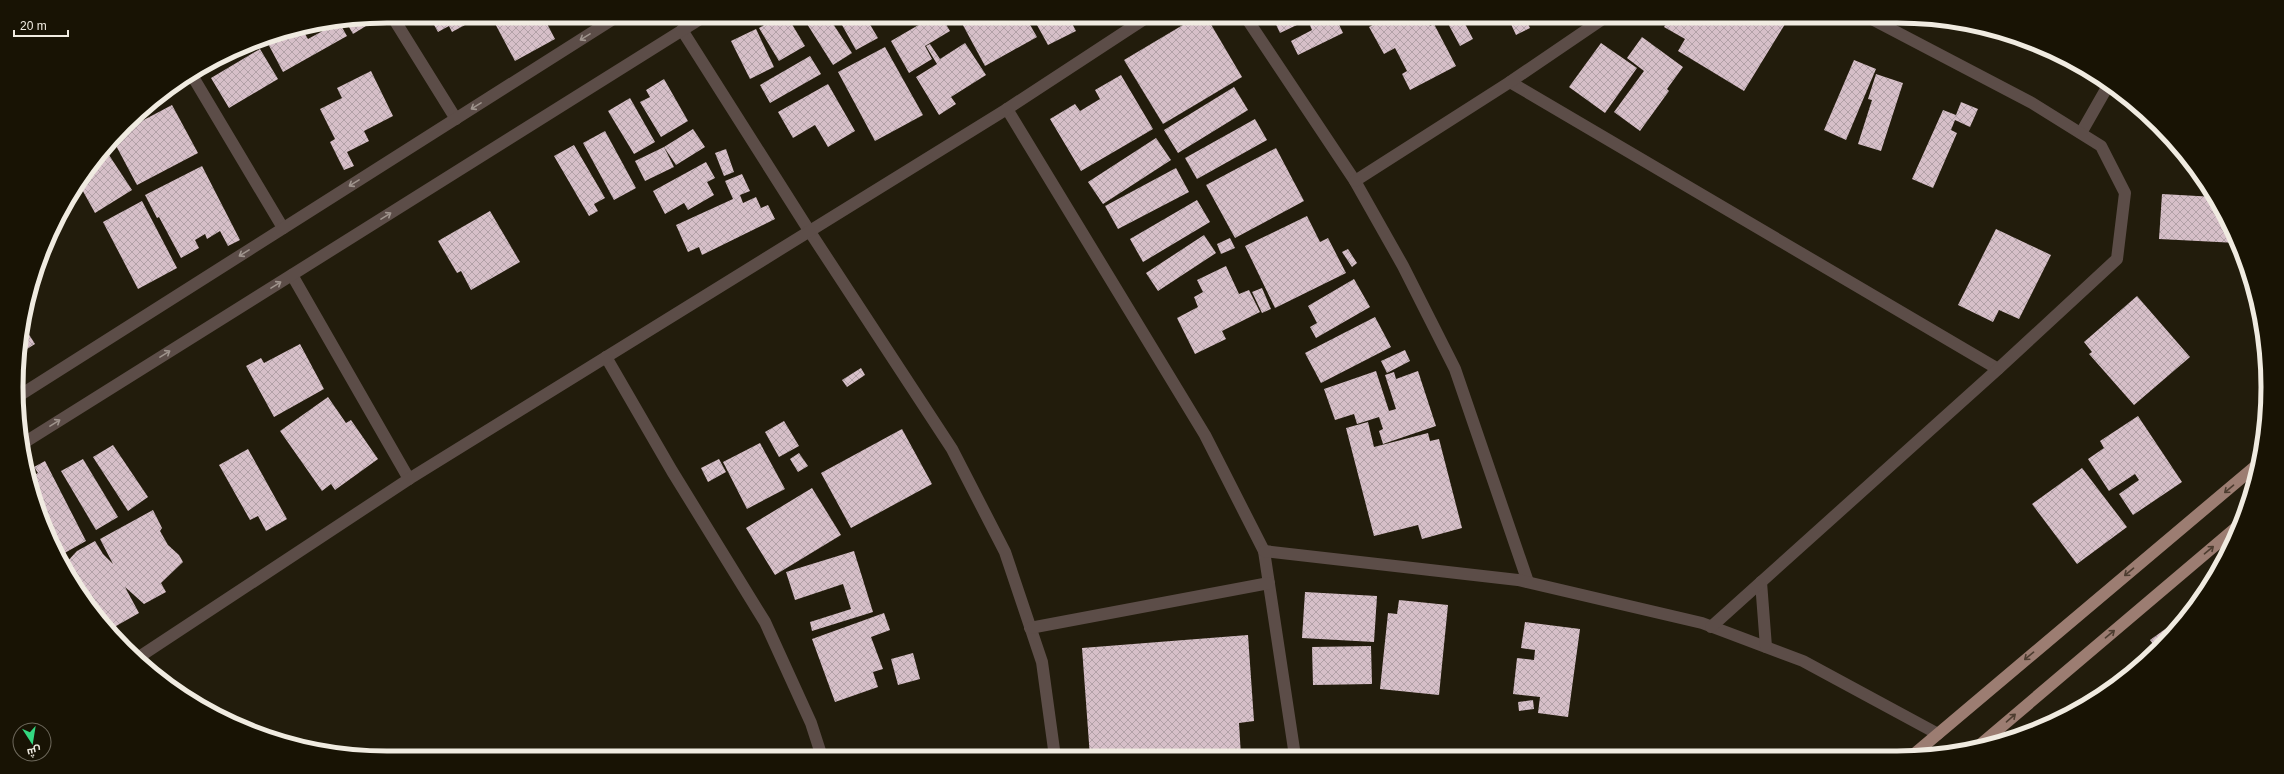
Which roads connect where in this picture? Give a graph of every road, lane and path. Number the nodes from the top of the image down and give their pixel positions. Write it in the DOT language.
graph roads {
  1 [pos="396,23"];
  2 [pos="607,23"];
  3 [pos="694,23"];
  4 [pos="1136,23"];
  5 [pos="1250,23"];
  6 [pos="1597,23"];
  7 [pos="1879,23"];
  8 [pos="682,30"];
  9 [pos="194,78"];
  10 [pos="1510,82"];
  11 [pos="2106,89"];
  12 [pos="1007,110"];
  13 [pos="456,119"];
  14 [pos="2081,133"];
  15 [pos="1355,181"];
  16 [pos="283,228"];
  17 [pos="810,232"];
  18 [pos="292,275"];
  19 [pos="606,357"];
  20 [pos="1998,369"];
  21 [pos="23,393"];
  22 [pos="27,441"];
  23 [pos="2252,469"];
  24 [pos="409,479"];
  25 [pos="2230,533"];
  26 [pos="1264,551"];
  27 [pos="1528,582"];
  28 [pos="1761,582"];
  29 [pos="1269,583"];
  30 [pos="1711,627"];
  31 [pos="1030,628"];
  32 [pos="1766,647"];
  33 [pos="141,655"];
  34 [pos="1938,734"];
  35 [pos="1985,740"];
  36 [pos="1920,750"];
  37 [pos="820,751"];
  38 [pos="1054,751"];
  39 [pos="1294,751"];
  1 -- 13 [label="street"];
  2 -- 13 [label="street, one-way"];
  3 -- 8 [label="street"];
  4 -- 12 [label="street"];
  5 -- 15 [label="street"];
  6 -- 10 [label="street"];
  7 -- 14 [label="street"];
  8 -- 17 [label="street"];
  18 -- 8 [label="street, one-way"];
  9 -- 16 [label="street"];
  10 -- 15 [label="street"];
  10 -- 20 [label="street"];
  11 -- 14 [label="street"];
  12 -- 17 [label="street"];
  12 -- 26 [label="street"];
  13 -- 16 [label="street, one-way"];
  14 -- 20 [label="street"];
  15 -- 27 [label="street"];
  16 -- 21 [label="street, one-way"];
  17 -- 19 [label="street"];
  17 -- 31 [label="street"];
  22 -- 18 [label="street, one-way"];
  18 -- 24 [label="street"];
  19 -- 24 [label="street"];
  19 -- 37 [label="street"];
  20 -- 28 [label="street"];
  23 -- 34 [label="main road, one-way"];
  24 -- 33 [label="street"];
  35 -- 25 [label="main road, one-way"];
  26 -- 27 [label="street"];
  26 -- 29 [label="street"];
  27 -- 30 [label="street"];
  28 -- 30 [label="street"];
  28 -- 32 [label="street"];
  29 -- 31 [label="street"];
  29 -- 39 [label="street"];
  30 -- 32 [label="street"];
  31 -- 38 [label="street"];
  32 -- 34 [label="street"];
  34 -- 36 [label="main road"];
}
